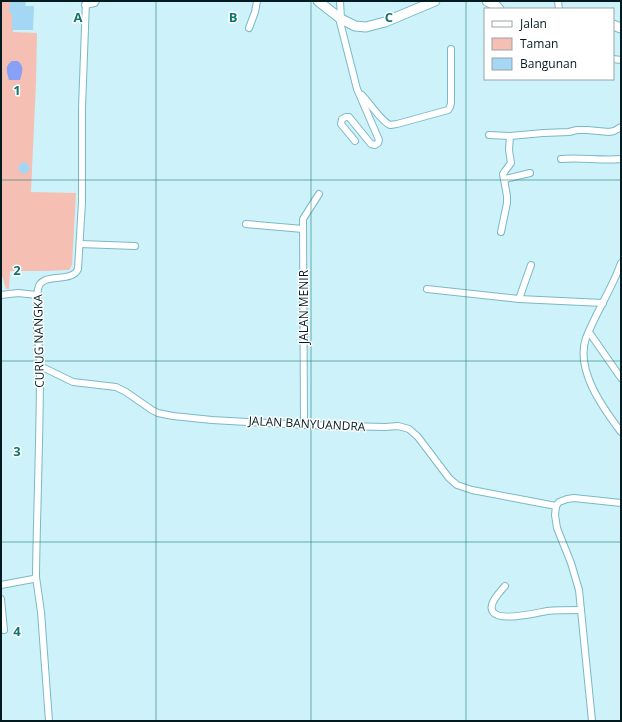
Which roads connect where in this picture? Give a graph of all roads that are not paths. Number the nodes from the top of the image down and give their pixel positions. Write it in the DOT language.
graph roads {
  1 [pos="96,1"];
  2 [pos="257,1"];
  3 [pos="318,1"];
  4 [pos="340,1"];
  5 [pos="435,1"];
  6 [pos="487,1"];
  7 [pos="86,3"];
  8 [pos="498,8"];
  9 [pos="340,19"];
  10 [pos="249,28"];
  11 [pos="451,49"];
  12 [pos="357,89"];
  13 [pos="621,127"];
  14 [pos="489,135"];
  15 [pos="510,136"];
  16 [pos="355,141"];
  17 [pos="561,158"];
  18 [pos="621,159"];
  19 [pos="530,173"];
  20 [pos="505,179"];
  21 [pos="319,194"];
  22 [pos="246,224"];
  23 [pos="303,229"];
  24 [pos="501,232"];
  25 [pos="80,244"];
  26 [pos="135,246"];
  27 [pos="621,263"];
  28 [pos="531,265"];
  29 [pos="427,289"];
  30 [pos="1,295"];
  31 [pos="37,295"];
  32 [pos="520,299"];
  33 [pos="603,303"];
  34 [pos="589,332"];
  35 [pos="40,366"];
  36 [pos="621,378"];
  37 [pos="304,425"];
  38 [pos="621,432"];
  39 [pos="621,503"];
  40 [pos="556,506"];
  41 [pos="36,577"];
  42 [pos="1,585"];
  43 [pos="505,586"];
  44 [pos="1,599"];
  45 [pos="581,610"];
  46 [pos="4,630"];
  47 [pos="49,721"];
  48 [pos="592,721"];
  1 -- 7 [label="street"];
  2 -- 10 [label="street"];
  3 -- 9 [label="main road"];
  4 -- 9 [label="street"];
  5 -- 9 [label="main road"];
  6 -- 8 [label="main road"];
  7 -- 25 [label="street, CURUG NANGKA"];
  9 -- 12 [label="street"];
  11 -- 12 [label="street"];
  12 -- 16 [label="street"];
  13 -- 15 [label="street"];
  14 -- 15 [label="street"];
  15 -- 20 [label="street"];
  17 -- 18 [label="street"];
  19 -- 20 [label="street"];
  20 -- 24 [label="street"];
  21 -- 23 [label="street, JALAN MENIR"];
  22 -- 23 [label="street"];
  23 -- 37 [label="street, JALAN MENIR"];
  25 -- 26 [label="street"];
  25 -- 31 [label="street, CURUG NANGKA"];
  27 -- 33 [label="street"];
  28 -- 32 [label="street"];
  29 -- 32 [label="street"];
  30 -- 31 [label="street"];
  31 -- 35 [label="street, CURUG NANGKA"];
  32 -- 33 [label="street"];
  33 -- 34 [label="street"];
  34 -- 36 [label="street"];
  34 -- 38 [label="street"];
  35 -- 37 [label="street, JALAN BANYUANDRA"];
  35 -- 41 [label="street, CURUG NANGKA"];
  37 -- 40 [label="street, JALAN BANYUANDRA"];
  39 -- 40 [label="street"];
  40 -- 45 [label="street"];
  41 -- 42 [label="street"];
  41 -- 47 [label="street, CURUG NANGKA"];
  43 -- 45 [label="street"];
  44 -- 46 [label="street"];
  45 -- 48 [label="street"];
}
